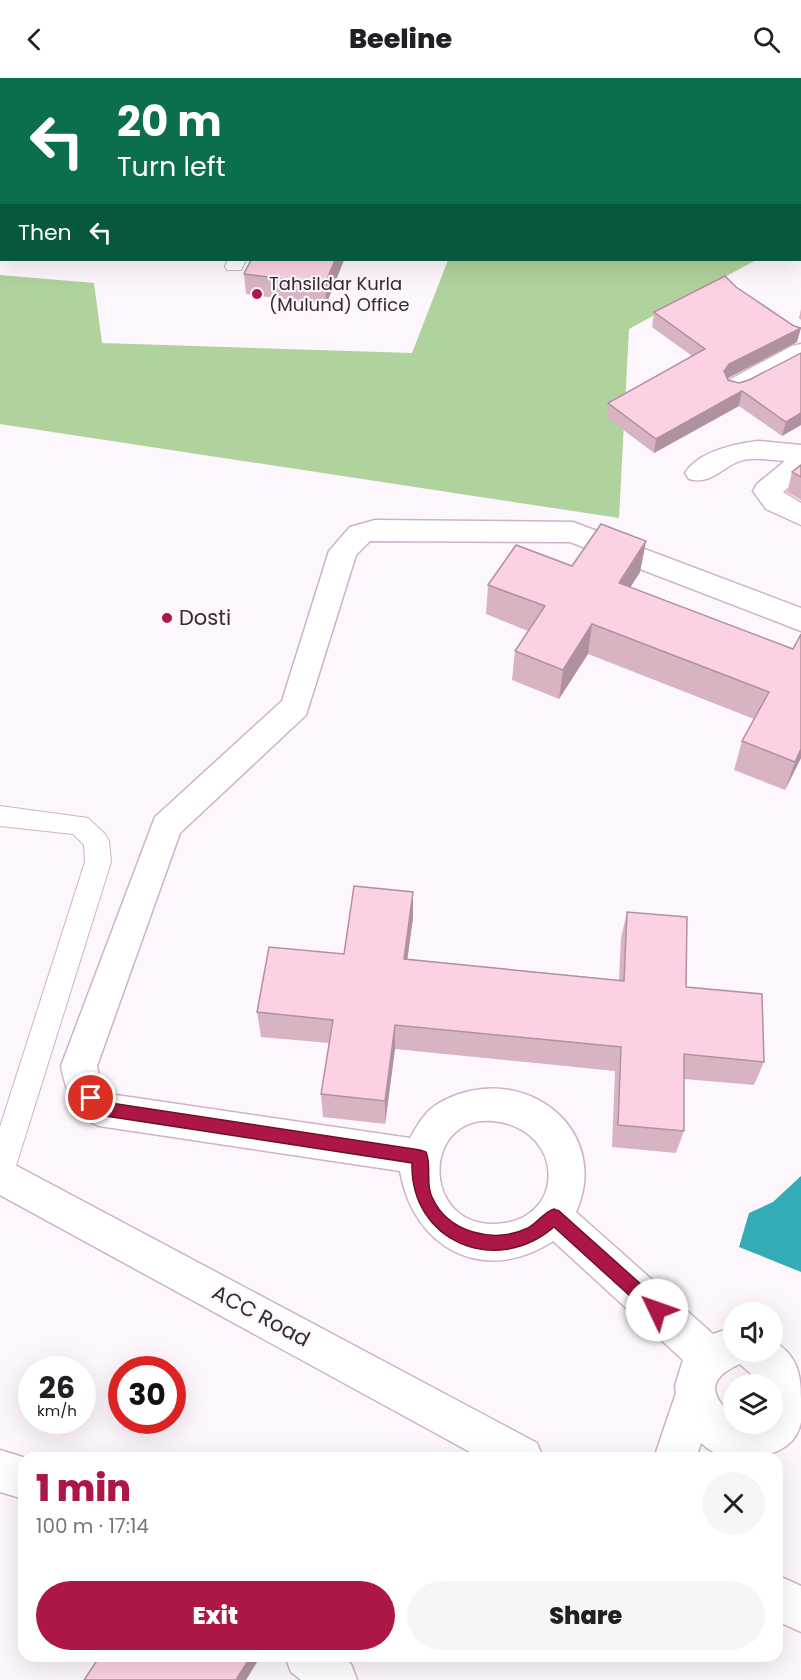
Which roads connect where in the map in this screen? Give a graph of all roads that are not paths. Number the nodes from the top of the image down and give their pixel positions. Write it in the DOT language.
graph roads {
  1 [pos="801,352"];
  2 [pos="736,387"];
  3 [pos="801,454"];
  4 [pos="801,462"];
  5 [pos="699,473"];
  6 [pos="801,515"];
  7 [pos="801,620"];
  8 [pos="0,816"];
  9 [pos="420,1157"];
  10 [pos="0,1174"];
  11 [pos="554,1217"];
  12 [pos="721,1352"];
  13 [pos="768,1362"];
  14 [pos="695,1396"];
  15 [pos="794,1398"];
  16 [pos="758,1447"];
  17 [pos="511,1452"];
  18 [pos="677,1452"];
  19 [pos="0,1471"];
  20 [pos="18,1476"];
  21 [pos="783,1600"];
  22 [pos="801,1610"];
  23 [pos="314,1662"];
  24 [pos="335,1680"];
  1 -- 2 [label="street"];
  3 -- 5 [label="street"];
  4 -- 6 [label="street"];
  7 -- 9 [label="street"];
  8 -- 10 [label="lane"];
  9 -- 11 [label="street"];
  9 -- 11 [label="street"];
  10 -- 17 [label="street, ACC Road"];
  11 -- 12 [label="street"];
  12 -- 14 [label="street"];
  13 -- 15 [label="street"];
  14 -- 16 [label="street"];
  14 -- 18 [label="street"];
  15 -- 16 [label="street"];
  19 -- 20 [label="street"];
  21 -- 22 [label="street"];
  23 -- 24 [label="street"];
}
